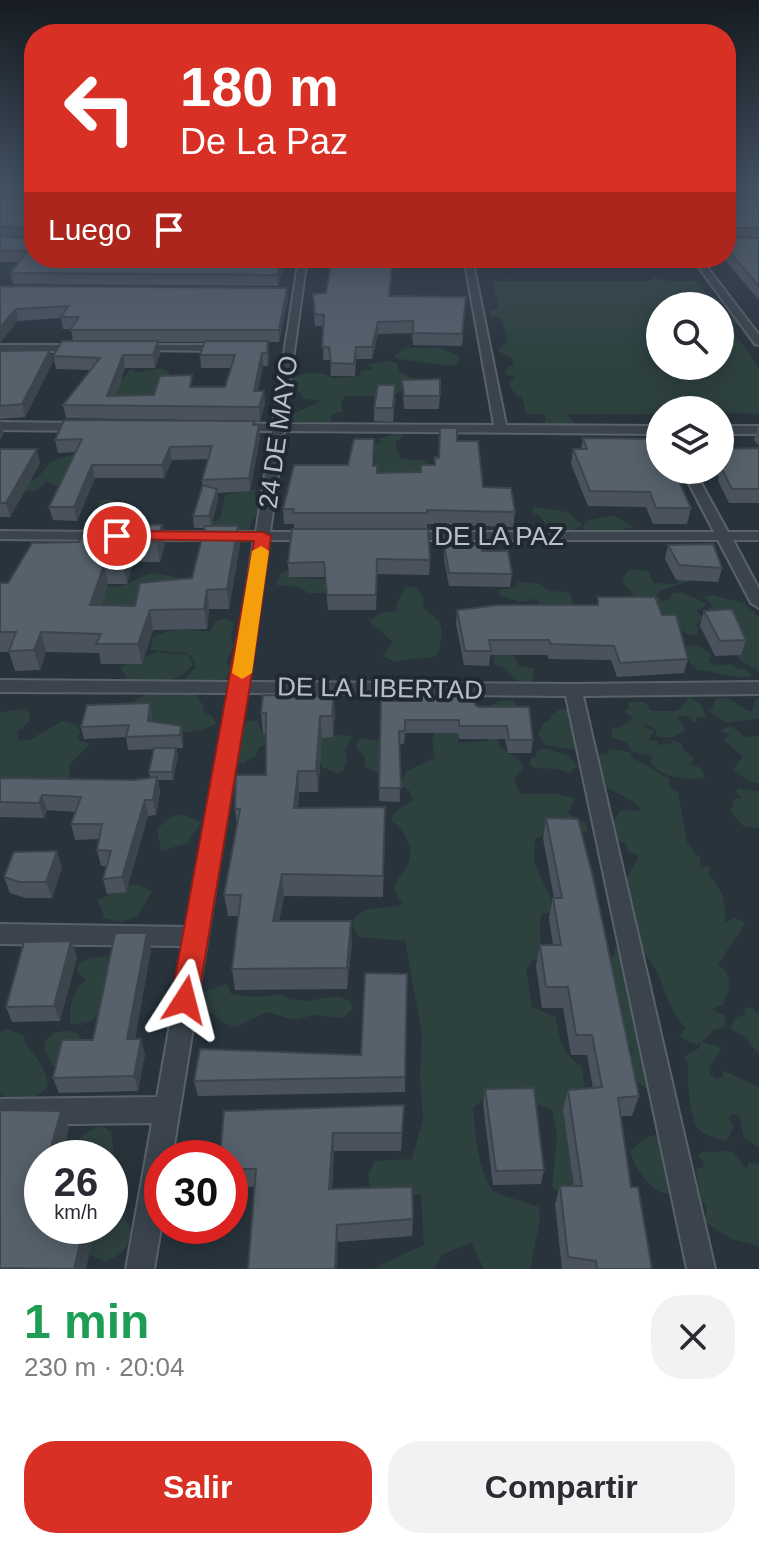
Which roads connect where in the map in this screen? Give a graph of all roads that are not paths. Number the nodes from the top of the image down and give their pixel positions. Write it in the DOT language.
graph roads {
  1 [pos="299,268"];
  2 [pos="470,268"];
  3 [pos="704,268"];
  4 [pos="759,342"];
  5 [pos="0,348"];
  6 [pos="92,348"];
  7 [pos="122,348"];
  8 [pos="229,348"];
  9 [pos="0,426"];
  10 [pos="93,427"];
  11 [pos="217,427"];
  12 [pos="279,427"];
  13 [pos="501,429"];
  14 [pos="646,430"];
  15 [pos="734,430"];
  16 [pos="759,430"];
  17 [pos="696,484"];
  18 [pos="0,535"];
  19 [pos="263,536"];
  20 [pos="326,536"];
  21 [pos="390,536"];
  22 [pos="724,536"];
  23 [pos="759,536"];
  24 [pos="759,603"];
  25 [pos="0,686"];
  26 [pos="240,686"];
  27 [pos="759,688"];
  28 [pos="573,690"];
  29 [pos="0,934"];
  30 [pos="195,937"];
  31 [pos="166,1110"];
  32 [pos="0,1112"];
  33 [pos="140,1269"];
  34 [pos="701,1269"];
  1 -- 12 [label="street, 24 DE MAYO"];
  2 -- 13 [label="street"];
  3 -- 4 [label="street"];
  5 -- 6 [label="street"];
  7 -- 8 [label="street"];
  9 -- 10 [label="street"];
  11 -- 12 [label="street"];
  12 -- 13 [label="street"];
  12 -- 19 [label="street, 24 DE MAYO"];
  13 -- 14 [label="street"];
  15 -- 16 [label="street"];
  17 -- 22 [label="street"];
  18 -- 19 [label="street"];
  19 -- 20 [label="street"];
  19 -- 26 [label="street, 24 DE MAYO"];
  21 -- 22 [label="street, DE LA PAZ"];
  22 -- 23 [label="street, DE LA PAZ"];
  22 -- 24 [label="street"];
  25 -- 26 [label="street, DE LA LIBERTAD"];
  26 -- 28 [label="street, DE LA LIBERTAD"];
  26 -- 30 [label="street, 24 DE MAYO"];
  27 -- 28 [label="street, DE LA LIBERTAD"];
  28 -- 34 [label="street"];
  29 -- 30 [label="street"];
  30 -- 31 [label="street, 24 DE MAYO"];
  31 -- 32 [label="street"];
  31 -- 33 [label="street, 24 DE MAYO"];
}
